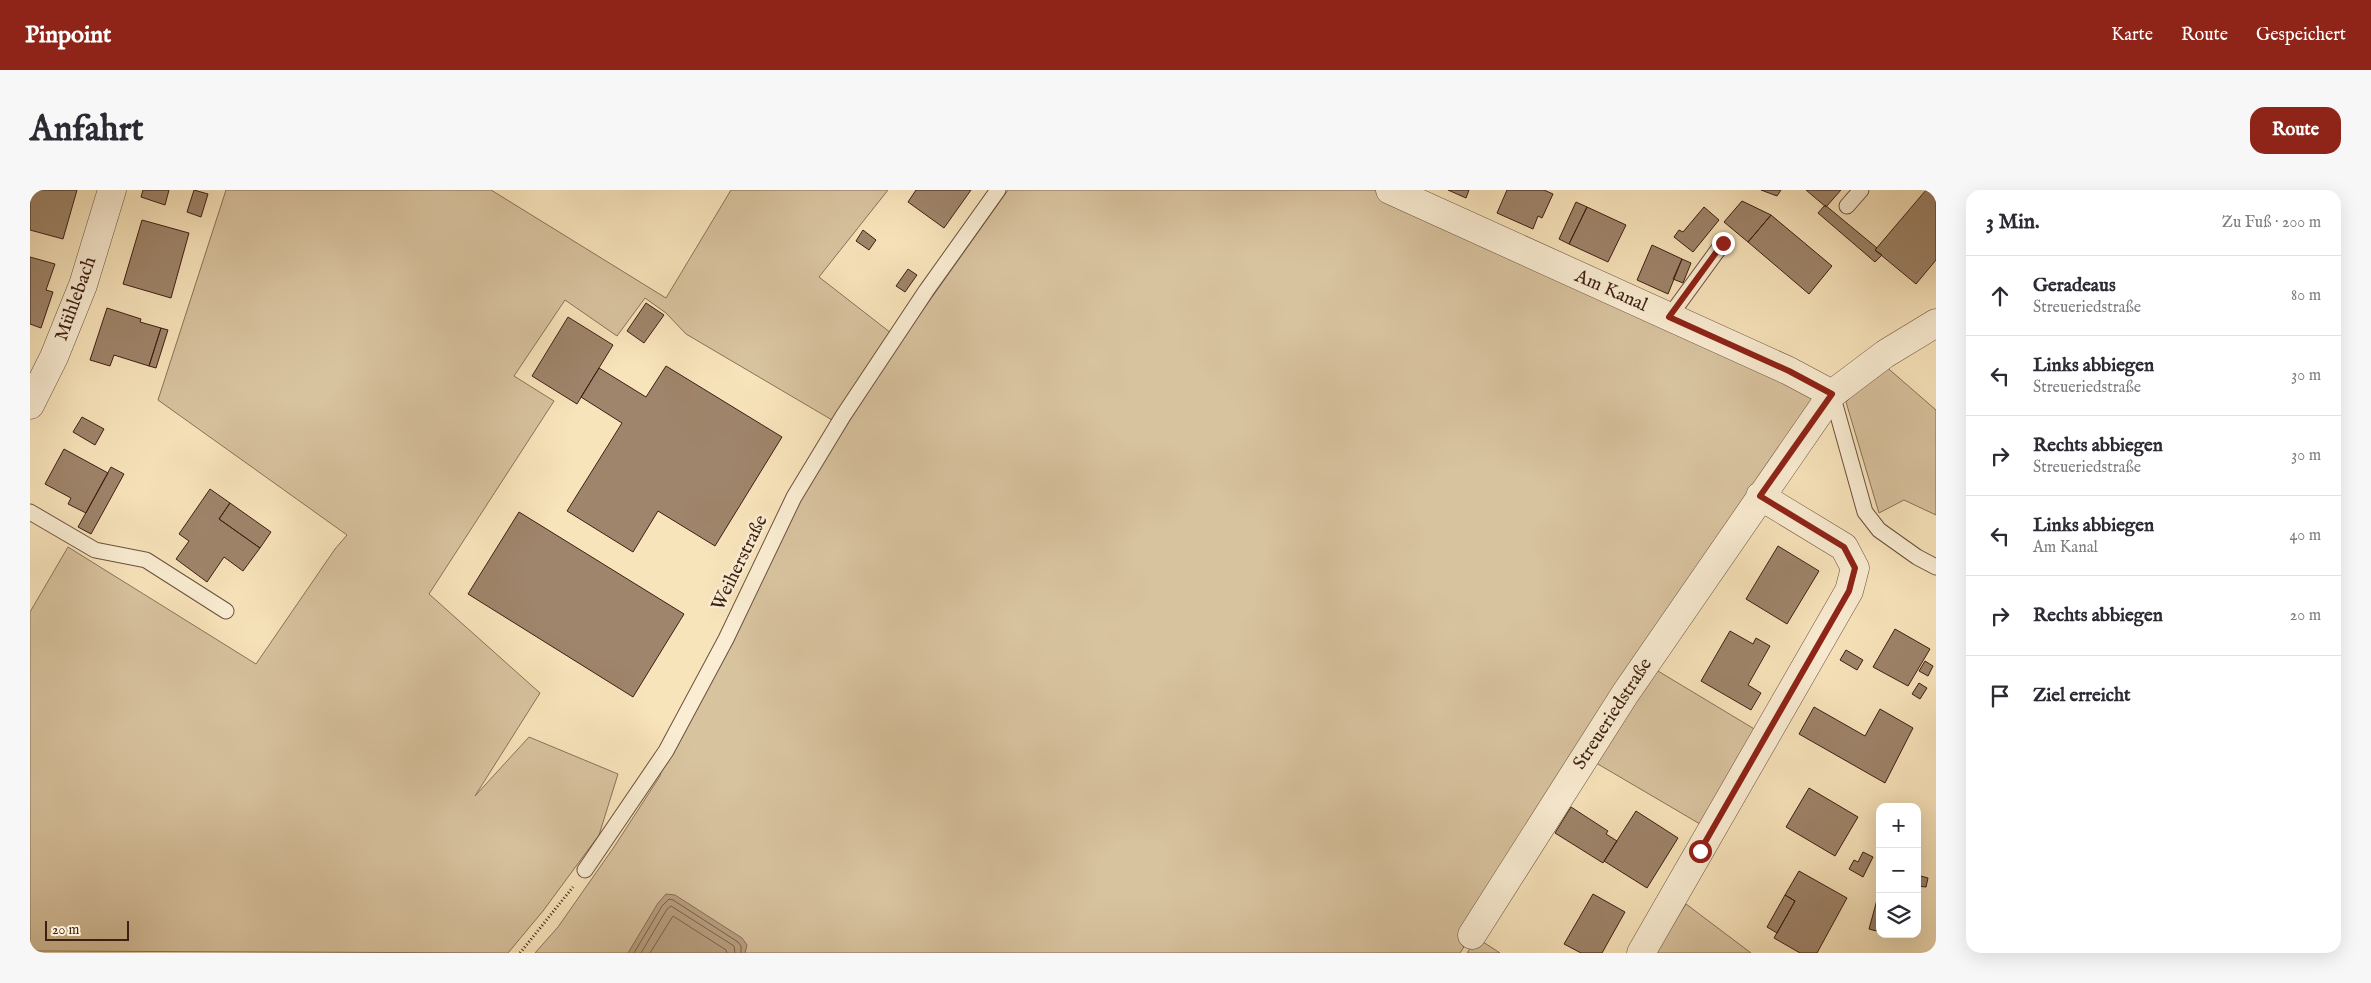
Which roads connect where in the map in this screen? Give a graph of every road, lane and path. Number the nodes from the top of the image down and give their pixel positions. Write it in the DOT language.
graph roads {
  1 [pos="112,190"];
  2 [pos="998,190"];
  3 [pos="1390,190"];
  4 [pos="1861,190"];
  5 [pos="1847,206"];
  6 [pos="1723,243"];
  7 [pos="1669,317"];
  8 [pos="1936,323"];
  9 [pos="1832,394"];
  10 [pos="30,405"];
  11 [pos="1760,496"];
  12 [pos="30,512"];
  13 [pos="1936,567"];
  14 [pos="226,611"];
  15 [pos="585,870"];
  16 [pos="1472,935"];
  17 [pos="520,953"];
  18 [pos="1641,953"];
  1 -- 10 [label="street, Mühlebach"];
  2 -- 15 [label="lane, Weiherstraße"];
  3 -- 7 [label="street, Am Kanal"];
  4 -- 5 [label="lane"];
  6 -- 7 [label="lane"];
  7 -- 9 [label="street, Am Kanal"];
  8 -- 9 [label="street, Streueriedstraße"];
  9 -- 11 [label="street, Streueriedstraße"];
  9 -- 13 [label="lane"];
  11 -- 16 [label="street, Streueriedstraße"];
  11 -- 18 [label="street"];
  12 -- 14 [label="lane"];
  15 -- 17 [label="path"];
}
